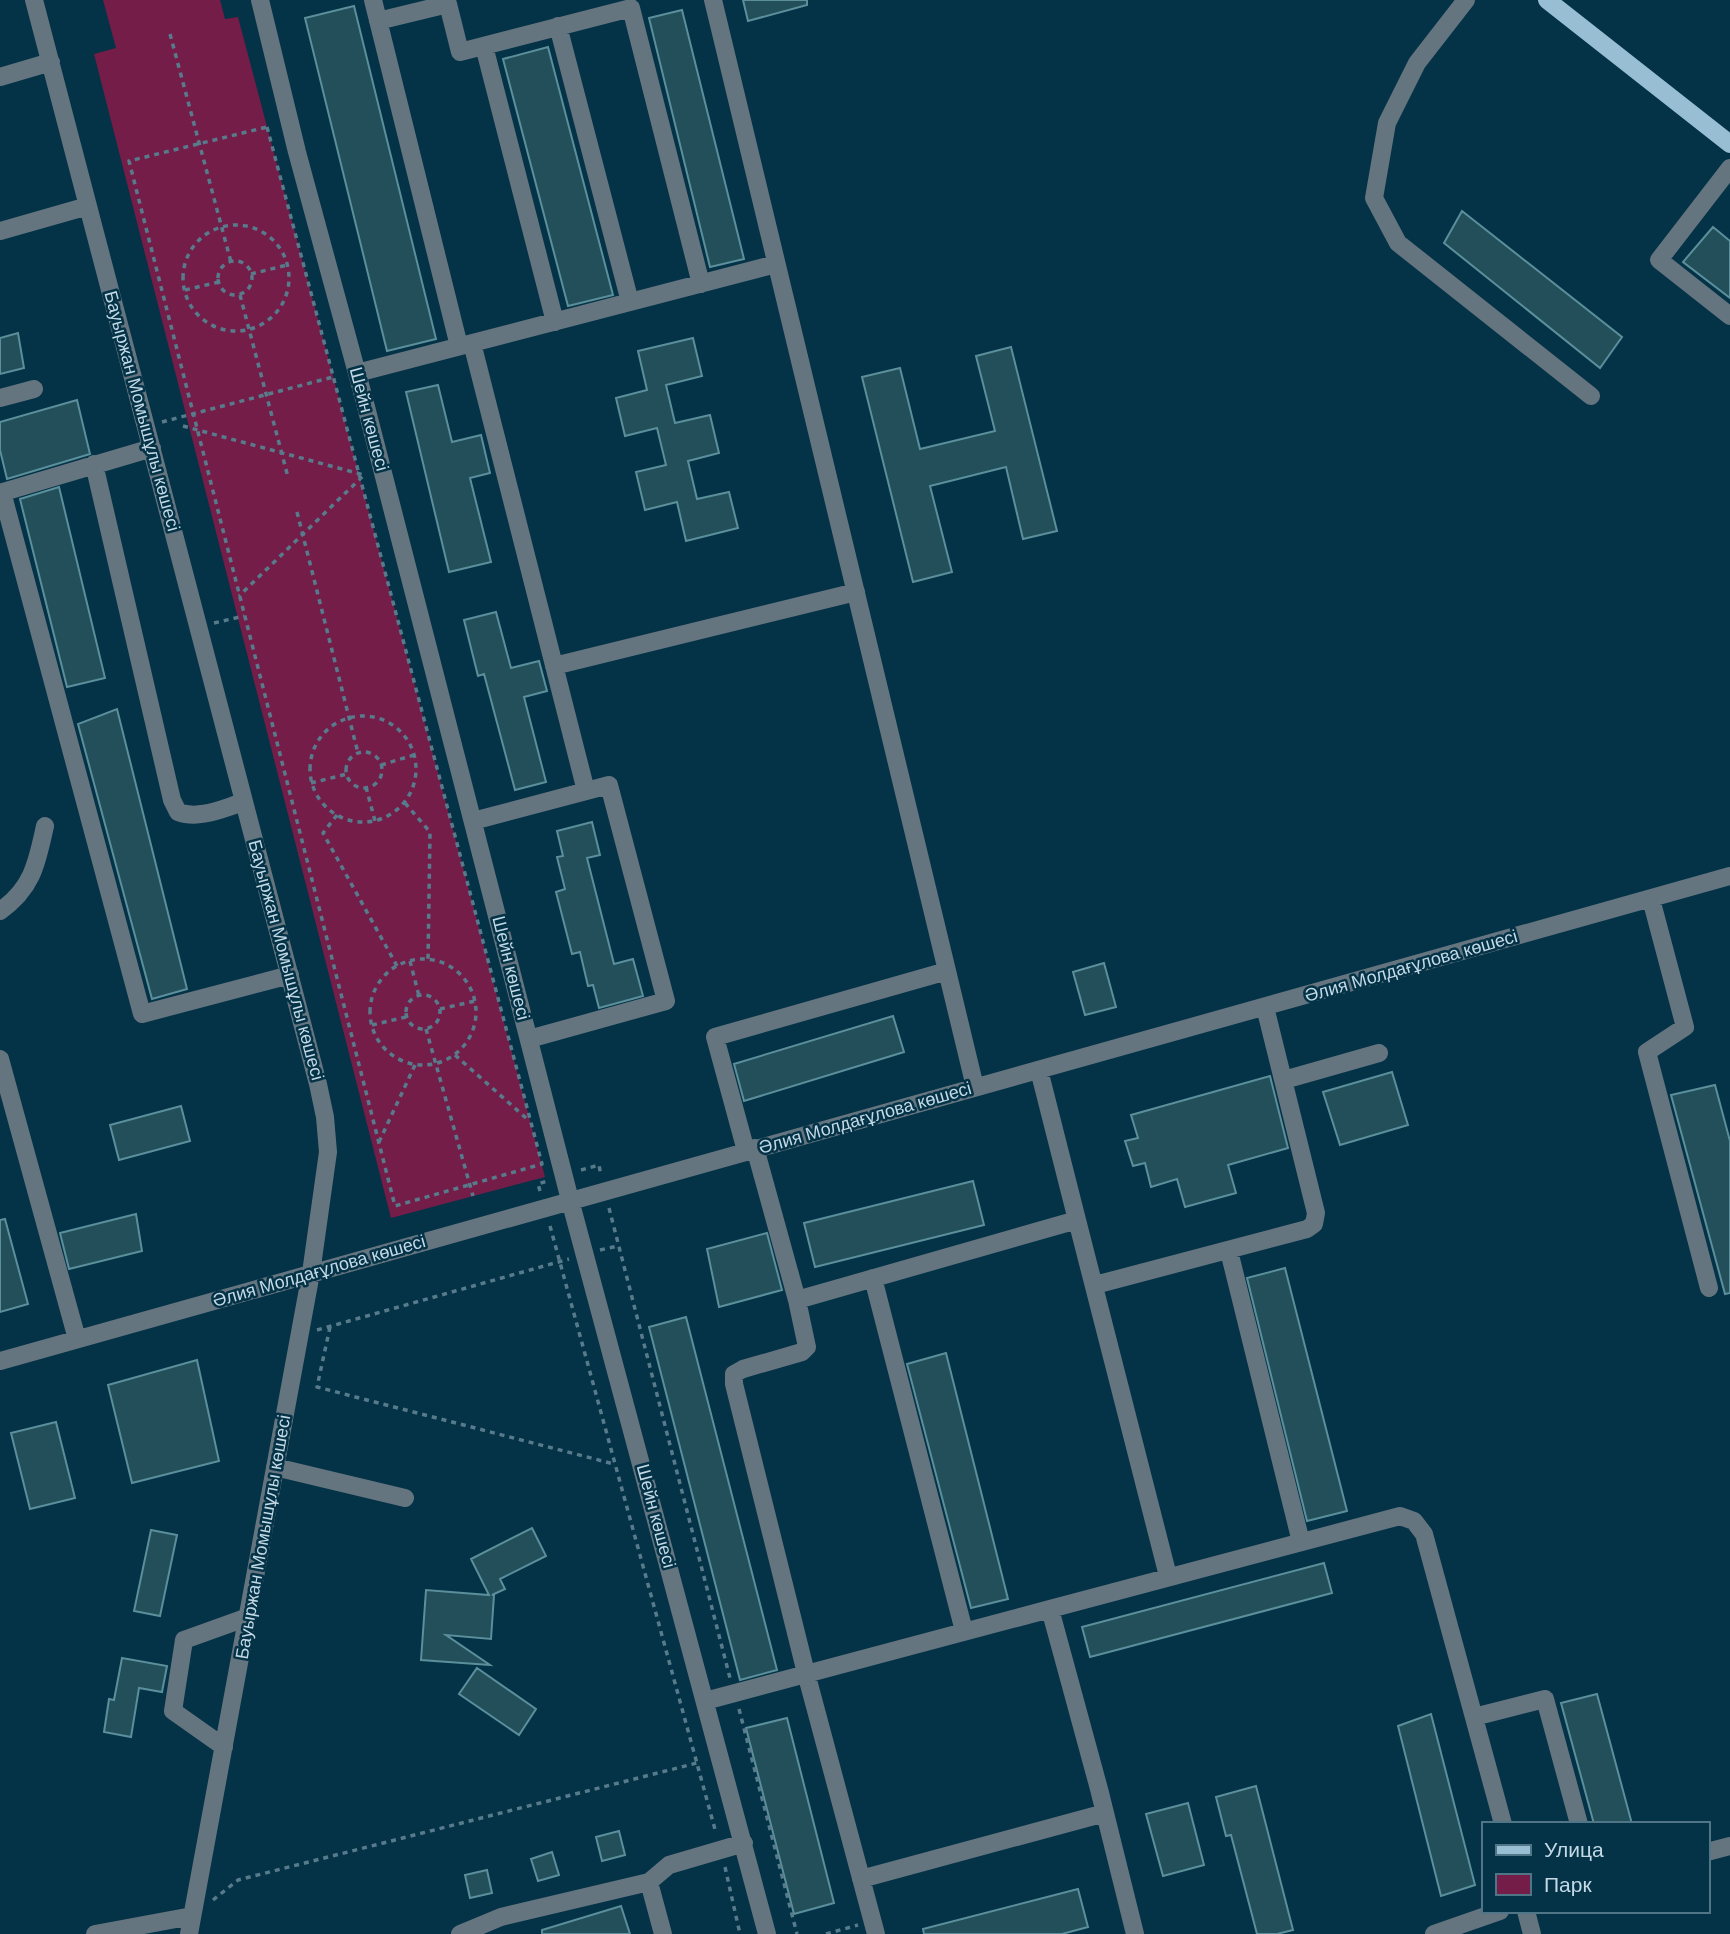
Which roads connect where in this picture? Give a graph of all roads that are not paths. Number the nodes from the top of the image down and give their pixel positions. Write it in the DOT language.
graph roads {
  1 [pos="34,0"];
  2 [pos="373,0"];
  3 [pos="713,0"];
  4 [pos="1466,0"];
  5 [pos="1547,0"];
  6 [pos="265,1"];
  7 [pos="378,21"];
  8 [pos="558,26"];
  9 [pos="484,46"];
  10 [pos="51,62"];
  11 [pos="0,76"];
  12 [pos="1730,144"];
  13 [pos="1730,168"];
  14 [pos="88,206"];
  15 [pos="0,231"];
  16 [pos="776,264"];
  17 [pos="701,284"];
  18 [pos="630,302"];
  19 [pos="1730,316"];
  20 [pos="555,322"];
  21 [pos="466,345"];
  22 [pos="357,373"];
  23 [pos="34,389"];
  24 [pos="1591,396"];
  25 [pos="0,398"];
  26 [pos="152,448"];
  27 [pos="94,464"];
  28 [pos="1,493"];
  29 [pos="856,592"];
  30 [pos="554,666"];
  31 [pos="586,791"];
  32 [pos="244,802"];
  33 [pos="473,821"];
  34 [pos="45,826"];
  35 [pos="1730,876"];
  36 [pos="1651,899"];
  37 [pos="0,911"];
  38 [pos="947,971"];
  39 [pos="290,975"];
  40 [pos="1265,1007"];
  41 [pos="529,1039"];
  42 [pos="1379,1053"];
  43 [pos="0,1059"];
  44 [pos="1039,1070"];
  45 [pos="1283,1080"];
  46 [pos="975,1087"];
  47 [pos="750,1150"];
  48 [pos="570,1200"];
  49 [pos="1077,1220"];
  50 [pos="1229,1251"];
  51 [pos="312,1273"];
  52 [pos="873,1278"];
  53 [pos="1095,1285"];
  54 [pos="1709,1288"];
  55 [pos="797,1300"];
  56 [pos="77,1339"];
  57 [pos="1,1357"];
  58 [pos="275,1467"];
  59 [pos="405,1498"];
  60 [pos="1301,1542"];
  61 [pos="1168,1576"];
  62 [pos="1050,1609"];
  63 [pos="248,1617"];
  64 [pos="964,1631"];
  65 [pos="806,1673"];
  66 [pos="705,1701"];
  67 [pos="1474,1717"];
  68 [pos="224,1746"];
  69 [pos="1105,1813"];
  70 [pos="1502,1822"];
  71 [pos="1578,1822"];
  72 [pos="744,1843"];
  73 [pos="1729,1850"];
  74 [pos="1709,1852"];
  75 [pos="861,1879"];
  76 [pos="649,1882"];
  77 [pos="1494,1913"];
  78 [pos="1527,1913"];
  79 [pos="191,1925"];
  80 [pos="874,1928"];
  81 [pos="95,1934"];
  82 [pos="460,1934"];
  83 [pos="663,1934"];
  84 [pos="767,1934"];
  85 [pos="1135,1934"];
  86 [pos="1434,1934"];
  87 [pos="1532,1934"];
  1 -- 10 [label="street, Бауыржан Момышұлы көшесі"];
  2 -- 7 [label="street"];
  3 -- 16 [label="street"];
  4 -- 24 [label="street"];
  5 -- 12 [label="main road"];
  6 -- 22 [label="street, Шейн көшесі"];
  7 -- 9 [label="street"];
  7 -- 21 [label="street"];
  8 -- 9 [label="street"];
  8 -- 17 [label="street"];
  8 -- 18 [label="street"];
  9 -- 20 [label="street"];
  10 -- 11 [label="street"];
  10 -- 14 [label="street, Бауыржан Момышұлы көшесі"];
  13 -- 19 [label="street"];
  14 -- 15 [label="street"];
  14 -- 26 [label="street, Бауыржан Момышұлы көшесі"];
  16 -- 17 [label="street"];
  16 -- 29 [label="street"];
  17 -- 18 [label="street"];
  18 -- 20 [label="street"];
  20 -- 21 [label="street"];
  21 -- 22 [label="street"];
  21 -- 30 [label="street"];
  22 -- 33 [label="street, Шейн көшесі"];
  23 -- 25 [label="street"];
  26 -- 27 [label="street"];
  26 -- 32 [label="street, Бауыржан Момышұлы көшесі"];
  27 -- 28 [label="street"];
  27 -- 32 [label="street"];
  28 -- 39 [label="street"];
  29 -- 30 [label="street"];
  29 -- 38 [label="street"];
  30 -- 31 [label="street"];
  31 -- 33 [label="street"];
  31 -- 41 [label="street"];
  32 -- 39 [label="street, Бауыржан Момышұлы көшесі"];
  33 -- 41 [label="street, Шейн көшесі"];
  34 -- 37 [label="street"];
  35 -- 36 [label="street, Әлия Молдағұлова көшесі"];
  36 -- 40 [label="street, Әлия Молдағұлова көшесі"];
  36 -- 54 [label="street"];
  38 -- 46 [label="street"];
  38 -- 47 [label="street"];
  39 -- 51 [label="street, Бауыржан Момышұлы көшесі"];
  40 -- 44 [label="street, Әлия Молдағұлова көшесі"];
  40 -- 45 [label="street"];
  41 -- 48 [label="street, Шейн көшесі"];
  42 -- 45 [label="street"];
  43 -- 56 [label="street"];
  44 -- 46 [label="street, Әлия Молдағұлова көшесі"];
  44 -- 49 [label="street"];
  45 -- 50 [label="street"];
  46 -- 47 [label="street, Әлия Молдағұлова көшесі"];
  47 -- 48 [label="street, Әлия Молдағұлова көшесі"];
  47 -- 55 [label="street"];
  48 -- 51 [label="street, Әлия Молдағұлова көшесі"];
  48 -- 66 [label="street, Шейн көшесі"];
  49 -- 52 [label="street"];
  49 -- 53 [label="street"];
  50 -- 53 [label="street"];
  50 -- 60 [label="street"];
  51 -- 56 [label="street, Әлия Молдағұлова көшесі"];
  51 -- 58 [label="street, Бауыржан Момышұлы көшесі"];
  52 -- 55 [label="street"];
  52 -- 64 [label="street"];
  53 -- 61 [label="street"];
  55 -- 65 [label="street"];
  56 -- 57 [label="street, Әлия Молдағұлова көшесі"];
  58 -- 59 [label="street"];
  58 -- 63 [label="street, Бауыржан Момышұлы көшесі"];
  60 -- 61 [label="street"];
  60 -- 67 [label="street"];
  61 -- 62 [label="street"];
  62 -- 64 [label="street"];
  62 -- 69 [label="street"];
  63 -- 68 [label="street, Бауыржан Момышұлы көшесі"];
  63 -- 68 [label="street"];
  64 -- 65 [label="street"];
  65 -- 66 [label="street"];
  65 -- 75 [label="street"];
  66 -- 72 [label="street, Шейн көшесі"];
  67 -- 70 [label="street"];
  67 -- 71 [label="street"];
  68 -- 79 [label="street, Бауыржан Момышұлы көшесі"];
  69 -- 75 [label="street"];
  69 -- 85 [label="street"];
  72 -- 76 [label="street"];
  72 -- 84 [label="street, Шейн көшесі"];
  73 -- 74 [label="street"];
  75 -- 80 [label="street"];
  76 -- 82 [label="street"];
  76 -- 83 [label="street"];
  77 -- 86 [label="street"];
  78 -- 87 [label="street"];
  79 -- 81 [label="street"];
}
